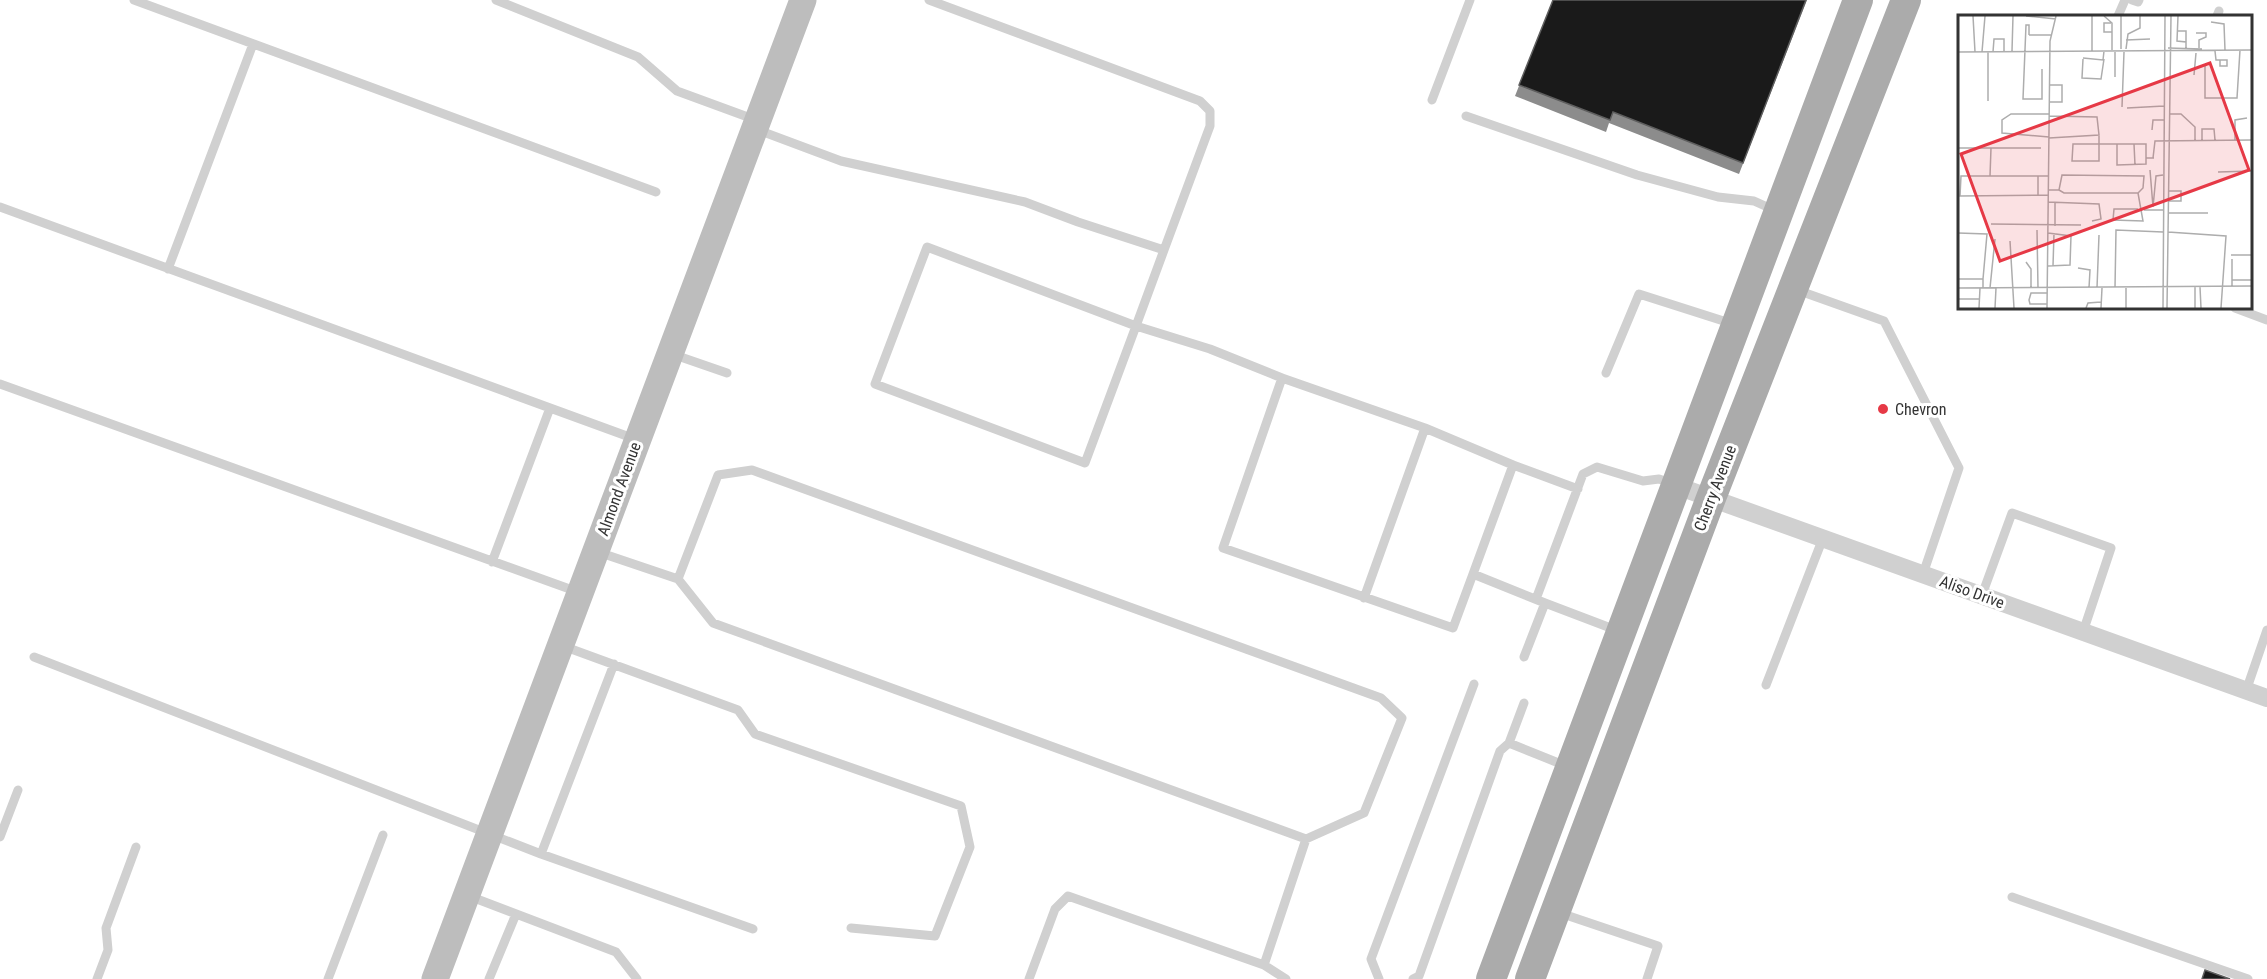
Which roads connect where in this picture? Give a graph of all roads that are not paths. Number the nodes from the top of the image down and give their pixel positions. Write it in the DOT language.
graph roads {
  1 [pos="134,0"];
  2 [pos="496,0"];
  3 [pos="803,0"];
  4 [pos="929,0"];
  5 [pos="1470,0"];
  6 [pos="1858,0"];
  7 [pos="1906,0"];
  8 [pos="2125,0"];
  9 [pos="2132,0"];
  10 [pos="2139,0"];
  11 [pos="2118,15"];
  12 [pos="253,44"];
  13 [pos="1432,100"];
  14 [pos="1466,116"];
  15 [pos="757,125"];
  16 [pos="656,192"];
  17 [pos="0,207"];
  18 [pos="1779,212"];
  19 [pos="1164,250"];
  20 [pos="168,269"];
  21 [pos="1792,289"];
  22 [pos="2238,309"];
  23 [pos="2267,320"];
  24 [pos="1136,326"];
  25 [pos="1738,326"];
  26 [pos="669,353"];
  27 [pos="727,373"];
  28 [pos="1606,373"];
  29 [pos="1282,378"];
  30 [pos="0,384"];
  31 [pos="550,408"];
  32 [pos="1425,428"];
  33 [pos="637,440"];
  34 [pos="1513,465"];
  35 [pos="1668,482"];
  36 [pos="1578,489"];
  37 [pos="1711,498"];
  38 [pos="1822,538"];
  39 [pos="596,551"];
  40 [pos="492,562"];
  41 [pos="1473,574"];
  42 [pos="1923,574"];
  43 [pos="678,579"];
  44 [pos="580,593"];
  45 [pos="1982,596"];
  46 [pos="1364,598"];
  47 [pos="1541,601"];
  48 [pos="2267,630"];
  49 [pos="1622,632"];
  50 [pos="2083,632"];
  51 [pos="561,645"];
  52 [pos="34,657"];
  53 [pos="1524,657"];
  54 [pos="614,664"];
  55 [pos="1474,684"];
  56 [pos="1766,685"];
  57 [pos="2246,691"];
  58 [pos="2267,698"];
  59 [pos="1524,703"];
  60 [pos="1509,743"];
  61 [pos="1571,768"];
  62 [pos="18,790"];
  63 [pos="490,832"];
  64 [pos="383,835"];
  65 [pos="0,837"];
  66 [pos="1306,839"];
  67 [pos="136,847"];
  68 [pos="541,854"];
  69 [pos="467,895"];
  70 [pos="2012,897"];
  71 [pos="1557,912"];
  72 [pos="516,914"];
  73 [pos="851,928"];
  74 [pos="753,929"];
  75 [pos="1264,965"];
  76 [pos="98,979"];
  77 [pos="328,979"];
  78 [pos="435,979"];
  79 [pos="489,979"];
  80 [pos="637,979"];
  81 [pos="1029,979"];
  82 [pos="1286,979"];
  83 [pos="1379,979"];
  84 [pos="1413,979"];
  85 [pos="1491,979"];
  86 [pos="1530,979"];
  87 [pos="1647,979"];
  88 [pos="2248,979"];
  1 -- 12 [label="lane"];
  2 -- 15 [label="lane"];
  3 -- 15 [label="street, Almond Avenue"];
  4 -- 19 [label="lane"];
  5 -- 13 [label="lane"];
  6 -- 18 [label="main road"];
  7 -- 21 [label="main road, Cherry Avenue"];
  8 -- 11 [label="lane"];
  9 -- 10 [label="lane"];
  12 -- 16 [label="lane"];
  12 -- 20 [label="lane"];
  14 -- 18 [label="lane"];
  15 -- 19 [label="lane"];
  15 -- 26 [label="street, Almond Avenue"];
  17 -- 20 [label="lane"];
  18 -- 25 [label="main road"];
  19 -- 24 [label="lane"];
  20 -- 31 [label="lane"];
  21 -- 37 [label="main road, Cherry Avenue"];
  21 -- 42 [label="lane"];
  22 -- 23 [label="lane"];
  24 -- 24 [label="lane"];
  24 -- 29 [label="lane"];
  25 -- 28 [label="lane"];
  25 -- 35 [label="main road"];
  26 -- 27 [label="lane"];
  26 -- 33 [label="street, Almond Avenue"];
  29 -- 32 [label="lane"];
  29 -- 46 [label="lane"];
  30 -- 40 [label="lane"];
  31 -- 33 [label="lane"];
  31 -- 40 [label="lane"];
  32 -- 34 [label="lane"];
  32 -- 46 [label="lane"];
  33 -- 39 [label="street, Almond Avenue"];
  34 -- 36 [label="lane"];
  34 -- 41 [label="lane"];
  35 -- 36 [label="lane"];
  35 -- 37 [label="street, Aliso Drive"];
  35 -- 49 [label="main road"];
  36 -- 47 [label="lane"];
  37 -- 38 [label="street, Aliso Drive"];
  37 -- 71 [label="main road, Cherry Avenue"];
  38 -- 42 [label="street, Aliso Drive"];
  38 -- 56 [label="lane"];
  39 -- 43 [label="lane"];
  39 -- 44 [label="street, Almond Avenue"];
  40 -- 44 [label="lane"];
  41 -- 46 [label="lane"];
  41 -- 47 [label="lane"];
  42 -- 45 [label="street, Aliso Drive"];
  43 -- 66 [label="lane"];
  43 -- 66 [label="lane"];
  44 -- 51 [label="street, Almond Avenue"];
  45 -- 50 [label="street, Aliso Drive"];
  45 -- 50 [label="lane"];
  47 -- 49 [label="lane"];
  47 -- 53 [label="lane"];
  48 -- 57 [label="lane"];
  49 -- 61 [label="main road"];
  50 -- 57 [label="street, Aliso Drive"];
  51 -- 54 [label="lane"];
  51 -- 63 [label="street, Almond Avenue"];
  52 -- 63 [label="lane"];
  54 -- 68 [label="lane"];
  54 -- 73 [label="lane"];
  55 -- 83 [label="lane"];
  57 -- 58 [label="street, Aliso Drive"];
  59 -- 60 [label="lane"];
  60 -- 61 [label="lane"];
  60 -- 84 [label="lane"];
  61 -- 85 [label="main road"];
  62 -- 65 [label="lane"];
  63 -- 68 [label="lane"];
  63 -- 69 [label="street, Almond Avenue"];
  64 -- 77 [label="lane"];
  66 -- 75 [label="lane"];
  67 -- 76 [label="lane"];
  68 -- 74 [label="lane"];
  69 -- 72 [label="lane"];
  69 -- 78 [label="street, Almond Avenue"];
  70 -- 88 [label="lane"];
  71 -- 86 [label="main road, Cherry Avenue"];
  71 -- 87 [label="lane"];
  72 -- 79 [label="lane"];
  72 -- 80 [label="lane"];
  75 -- 81 [label="lane"];
  75 -- 82 [label="lane"];
}
